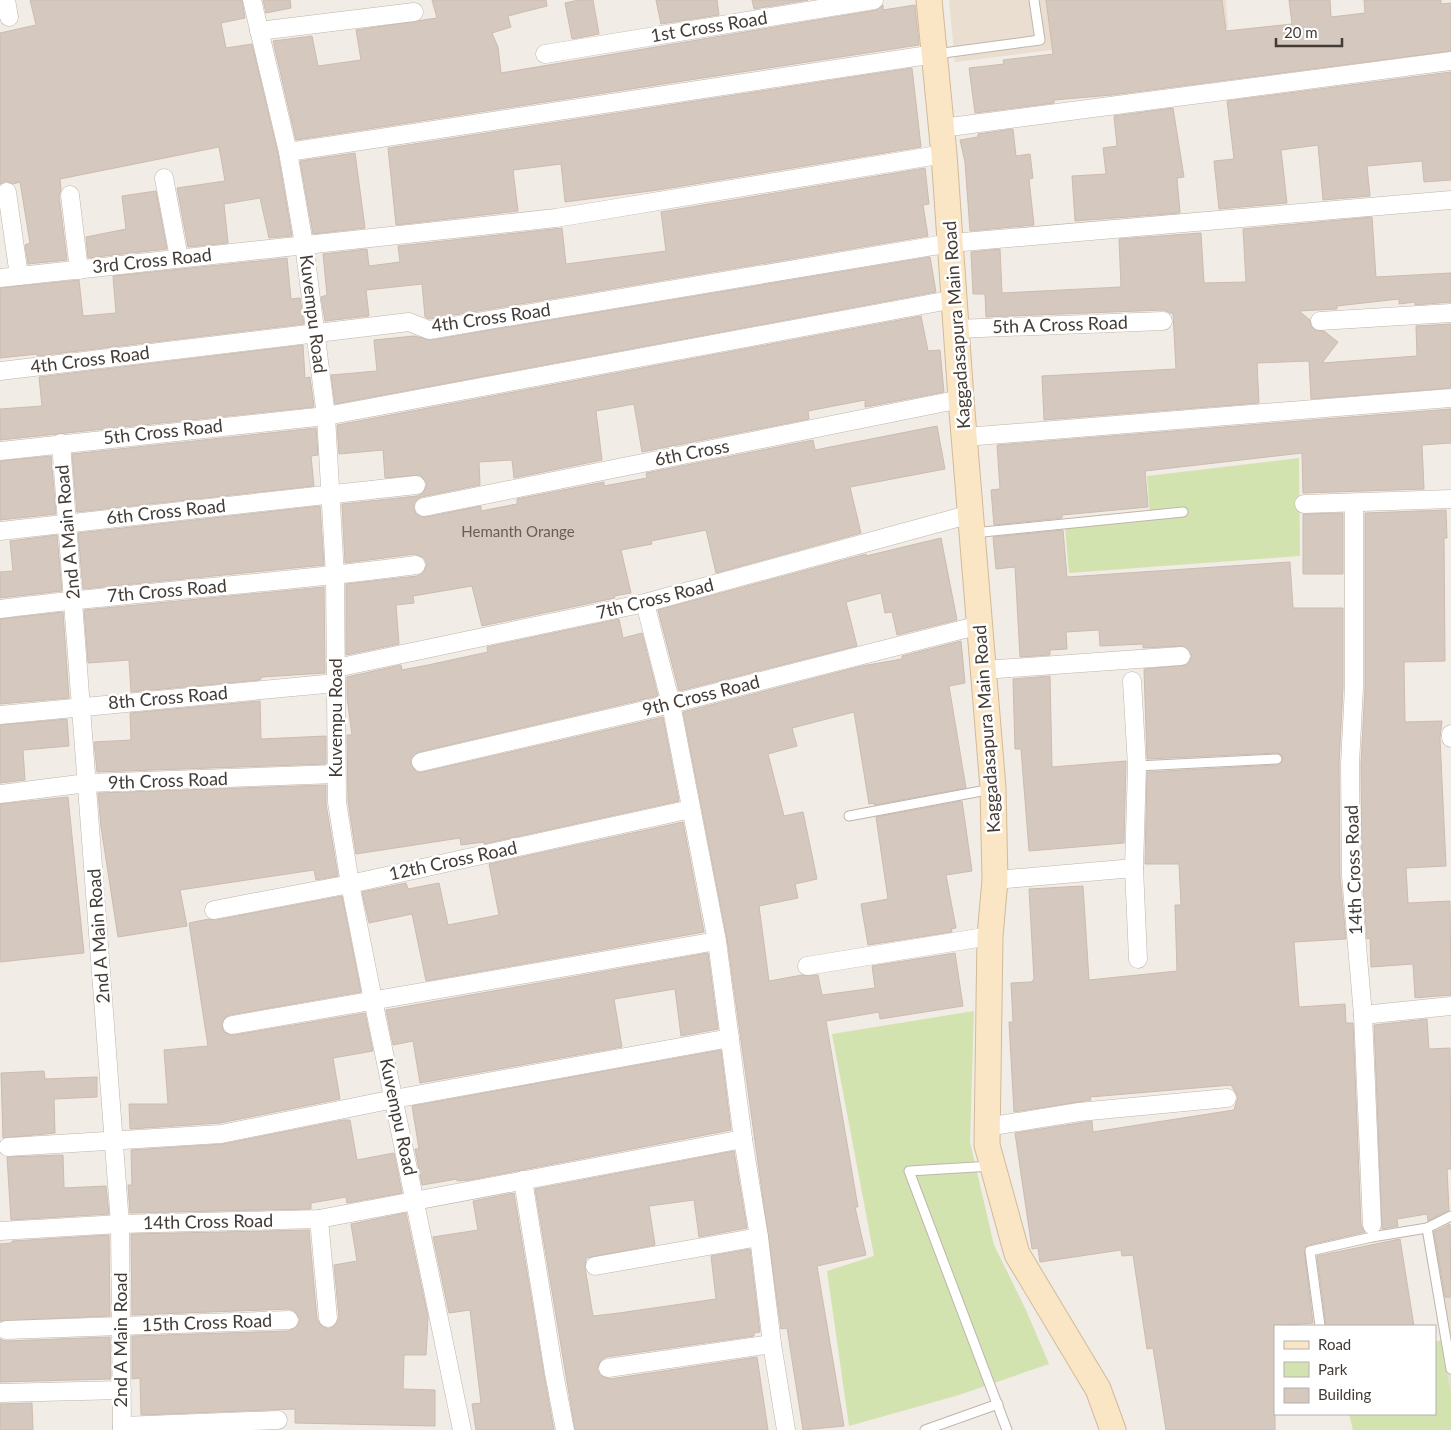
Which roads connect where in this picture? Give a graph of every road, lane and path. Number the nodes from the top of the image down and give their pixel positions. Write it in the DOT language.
graph roads {
  1 [pos="252,0"];
  2 [pos="874,0"];
  3 [pos="929,0"];
  4 [pos="1034,0"];
  5 [pos="414,12"];
  6 [pos="259,30"];
  7 [pos="544,54"];
  8 [pos="935,54"];
  9 [pos="1451,62"];
  10 [pos="942,128"];
  11 [pos="288,152"];
  12 [pos="944,154"];
  13 [pos="164,178"];
  14 [pos="7,192"];
  15 [pos="70,195"];
  16 [pos="1451,200"];
  17 [pos="951,243"];
  18 [pos="304,244"];
  19 [pos="179,258"];
  20 [pos="79,270"];
  21 [pos="19,276"];
  22 [pos="0,278"];
  23 [pos="955,299"];
  24 [pos="1451,313"];
  25 [pos="1163,321"];
  26 [pos="1320,321"];
  27 [pos="956,329"];
  28 [pos="315,333"];
  29 [pos="0,371"];
  30 [pos="1451,398"];
  31 [pos="960,399"];
  32 [pos="326,416"];
  33 [pos="965,437"];
  34 [pos="61,443"];
  35 [pos="0,451"];
  36 [pos="416,485"];
  37 [pos="331,494"];
  38 [pos="1451,499"];
  39 [pos="1354,503"];
  40 [pos="1304,504"];
  41 [pos="424,507"];
  42 [pos="1183,512"];
  43 [pos="66,522"];
  44 [pos="972,524"];
  45 [pos="0,531"];
  46 [pos="416,565"];
  47 [pos="335,576"];
  48 [pos="73,599"];
  49 [pos="645,604"];
  50 [pos="0,609"];
  51 [pos="980,625"];
  52 [pos="1181,656"];
  53 [pos="984,670"];
  54 [pos="336,675"];
  55 [pos="1132,681"];
  56 [pos="671,704"];
  57 [pos="80,706"];
  58 [pos="0,715"];
  59 [pos="1451,734"];
  60 [pos="1451,738"];
  61 [pos="1277,759"];
  62 [pos="421,762"];
  63 [pos="1137,766"];
  64 [pos="336,774"];
  65 [pos="87,784"];
  66 [pos="993,788"];
  67 [pos="0,794"];
  68 [pos="691,809"];
  69 [pos="849,816"];
  70 [pos="1134,868"];
  71 [pos="996,880"];
  72 [pos="350,884"];
  73 [pos="214,910"];
  74 [pos="990,936"];
  75 [pos="717,941"];
  76 [pos="1138,959"];
  77 [pos="807,966"];
  78 [pos="373,1000"];
  79 [pos="1451,1006"];
  80 [pos="1363,1014"];
  81 [pos="232,1024"];
  82 [pos="730,1038"];
  83 [pos="1227,1098"];
  84 [pos="394,1099"];
  85 [pos="988,1127"];
  86 [pos="744,1139"];
  87 [pos="115,1142"];
  88 [pos="8,1147"];
  89 [pos="992,1166"];
  90 [pos="523,1180"];
  91 [pos="415,1199"];
  92 [pos="1451,1216"];
  93 [pos="319,1219"];
  94 [pos="120,1224"];
  95 [pos="1427,1228"];
  96 [pos="0,1231"];
  97 [pos="1372,1231"];
  98 [pos="759,1237"];
  99 [pos="595,1266"];
  100 [pos="328,1318"];
  101 [pos="289,1320"];
  102 [pos="1320,1325"];
  103 [pos="122,1326"];
  104 [pos="6,1330"];
  105 [pos="772,1344"];
  106 [pos="608,1368"];
  107 [pos="1451,1370"];
  108 [pos="122,1390"];
  109 [pos="0,1393"];
  110 [pos="998,1404"];
  111 [pos="278,1420"];
  112 [pos="122,1428"];
  113 [pos="462,1430"];
  114 [pos="565,1430"];
  115 [pos="786,1430"];
  116 [pos="925,1430"];
  117 [pos="1007,1430"];
  118 [pos="1113,1430"];
  1 -- 6 [label="street, Kuvempu Road"];
  2 -- 7 [label="street, 1st Cross Road"];
  3 -- 8 [label="main road, Kaggadasapura Main Road"];
  4 -- 8 [label="lane"];
  5 -- 6 [label="street"];
  6 -- 11 [label="street, Kuvempu Road"];
  8 -- 10 [label="main road, Kaggadasapura Main Road"];
  8 -- 11 [label="street"];
  9 -- 10 [label="street"];
  10 -- 12 [label="main road, Kaggadasapura Main Road"];
  11 -- 18 [label="street, Kuvempu Road"];
  12 -- 17 [label="main road, Kaggadasapura Main Road"];
  12 -- 18 [label="street, 3rd Cross Road"];
  13 -- 19 [label="street"];
  14 -- 21 [label="street"];
  15 -- 20 [label="street"];
  16 -- 17 [label="street, 4th Cross Road"];
  17 -- 23 [label="main road, Kaggadasapura Main Road"];
  17 -- 28 [label="street, 4th Cross Road"];
  18 -- 19 [label="street, 3rd Cross Road"];
  18 -- 28 [label="street, Kuvempu Road"];
  19 -- 20 [label="street, 3rd Cross Road"];
  20 -- 21 [label="street, 3rd Cross Road"];
  21 -- 22 [label="street, 3rd Cross Road"];
  23 -- 27 [label="main road, Kaggadasapura Main Road"];
  23 -- 32 [label="street, 5th Cross Road"];
  24 -- 26 [label="street"];
  25 -- 27 [label="street, 5th A Cross Road"];
  27 -- 31 [label="main road, Kaggadasapura Main Road"];
  28 -- 29 [label="street, 4th Cross Road"];
  28 -- 32 [label="street, Kuvempu Road"];
  30 -- 33 [label="street"];
  31 -- 33 [label="main road, Kaggadasapura Main Road"];
  31 -- 41 [label="street, 6th Cross"];
  32 -- 34 [label="street, 5th Cross Road"];
  32 -- 37 [label="street, Kuvempu Road"];
  33 -- 44 [label="main road, Kaggadasapura Main Road"];
  34 -- 35 [label="street, 5th Cross Road"];
  34 -- 43 [label="street, 2nd A Main Road"];
  36 -- 37 [label="street, 6th Cross Road"];
  37 -- 43 [label="street, 6th Cross Road"];
  37 -- 47 [label="street, Kuvempu Road"];
  38 -- 39 [label="street"];
  39 -- 40 [label="street"];
  39 -- 80 [label="street, 14th Cross Road"];
  42 -- 44 [label="lane"];
  43 -- 45 [label="street, 6th Cross Road"];
  43 -- 48 [label="street, 2nd A Main Road"];
  44 -- 49 [label="street, 7th Cross Road"];
  44 -- 51 [label="main road, Kaggadasapura Main Road"];
  46 -- 47 [label="street, 7th Cross Road"];
  47 -- 48 [label="street, 7th Cross Road"];
  47 -- 54 [label="street, Kuvempu Road"];
  48 -- 50 [label="street, 7th Cross Road"];
  48 -- 57 [label="street, 2nd A Main Road"];
  49 -- 54 [label="street, 7th Cross Road"];
  49 -- 56 [label="street"];
  51 -- 53 [label="main road, Kaggadasapura Main Road"];
  51 -- 56 [label="street, 9th Cross Road"];
  52 -- 53 [label="street"];
  53 -- 66 [label="main road, Kaggadasapura Main Road"];
  54 -- 57 [label="street, 8th Cross Road"];
  54 -- 64 [label="street, Kuvempu Road"];
  55 -- 63 [label="street"];
  56 -- 62 [label="street, 9th Cross Road"];
  56 -- 68 [label="street"];
  57 -- 58 [label="street, 8th Cross Road"];
  57 -- 65 [label="street, 2nd A Main Road"];
  59 -- 60 [label="street"];
  61 -- 63 [label="lane"];
  63 -- 70 [label="street"];
  64 -- 65 [label="street, 9th Cross Road"];
  64 -- 72 [label="street, Kuvempu Road"];
  65 -- 67 [label="street, 9th Cross Road"];
  65 -- 87 [label="street, 2nd A Main Road"];
  66 -- 69 [label="lane"];
  66 -- 71 [label="main road, Kaggadasapura Main Road"];
  68 -- 72 [label="street, 12th Cross Road"];
  68 -- 75 [label="street"];
  70 -- 71 [label="street"];
  70 -- 76 [label="street"];
  71 -- 74 [label="main road, Kaggadasapura Main Road"];
  72 -- 73 [label="street, 12th Cross Road"];
  72 -- 78 [label="street, Kuvempu Road"];
  74 -- 77 [label="street"];
  74 -- 85 [label="main road, Kaggadasapura Main Road"];
  75 -- 78 [label="street"];
  75 -- 82 [label="street"];
  78 -- 81 [label="street"];
  78 -- 84 [label="street, Kuvempu Road"];
  79 -- 80 [label="street"];
  80 -- 97 [label="street, 14th Cross Road"];
  82 -- 84 [label="street"];
  82 -- 86 [label="street"];
  83 -- 85 [label="street"];
  84 -- 87 [label="street"];
  84 -- 91 [label="street, Kuvempu Road"];
  85 -- 89 [label="main road, Kaggadasapura Main Road"];
  86 -- 90 [label="street, 14th Cross Road"];
  86 -- 98 [label="street"];
  87 -- 88 [label="street"];
  87 -- 94 [label="street, 2nd A Main Road"];
  89 -- 110 [label="lane"];
  89 -- 118 [label="main road, Kaggadasapura Main Road"];
  90 -- 91 [label="street, 14th Cross Road"];
  90 -- 114 [label="street"];
  91 -- 93 [label="street, 14th Cross Road"];
  91 -- 113 [label="street, Kuvempu Road"];
  92 -- 95 [label="lane"];
  93 -- 94 [label="street, 14th Cross Road"];
  93 -- 100 [label="street"];
  94 -- 96 [label="street, 14th Cross Road"];
  94 -- 103 [label="street, 2nd A Main Road"];
  95 -- 97 [label="lane"];
  95 -- 107 [label="lane"];
  97 -- 102 [label="lane"];
  98 -- 99 [label="street"];
  98 -- 105 [label="street"];
  101 -- 103 [label="street, 15th Cross Road"];
  103 -- 104 [label="street, 15th Cross Road"];
  103 -- 108 [label="street, 2nd A Main Road"];
  105 -- 106 [label="street"];
  105 -- 115 [label="street"];
  108 -- 109 [label="street"];
  108 -- 112 [label="street, 2nd A Main Road"];
  110 -- 116 [label="lane"];
  110 -- 117 [label="lane"];
  111 -- 112 [label="street"];
}
